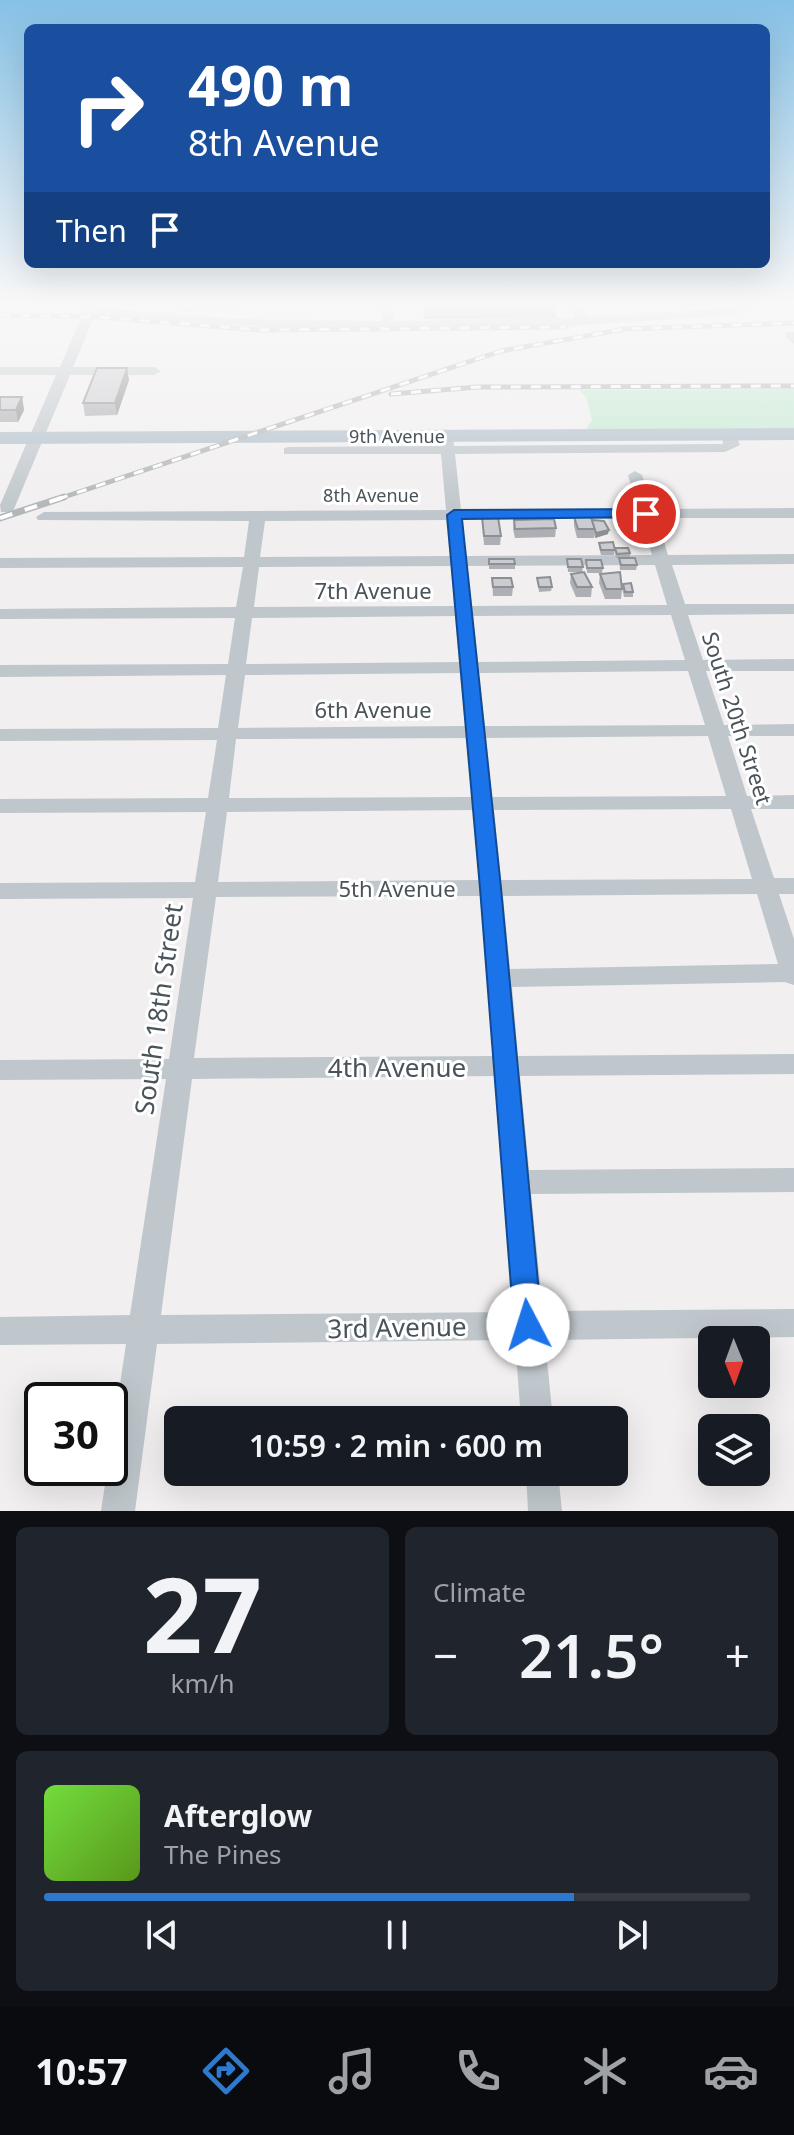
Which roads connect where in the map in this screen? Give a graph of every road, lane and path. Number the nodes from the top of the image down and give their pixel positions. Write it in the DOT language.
graph roads {
  1 [pos="64,373"];
  2 [pos="794,434"];
  3 [pos="0,438"];
  4 [pos="36,438"];
  5 [pos="447,443"];
  6 [pos="289,451"];
  7 [pos="635,475"];
  8 [pos="6,509"];
  9 [pos="794,513"];
  10 [pos="646,514"];
  11 [pos="454,515"];
  12 [pos="258,516"];
  13 [pos="44,517"];
  14 [pos="794,559"];
  15 [pos="661,560"];
  16 [pos="459,561"];
  17 [pos="251,562"];
  18 [pos="0,563"];
  19 [pos="794,609"];
  20 [pos="677,610"];
  21 [pos="465,612"];
  22 [pos="243,613"];
  23 [pos="0,614"];
  24 [pos="794,665"];
  25 [pos="695,666"];
  26 [pos="235,669"];
  27 [pos="468,669"];
  28 [pos="0,671"];
  29 [pos="794,730"];
  30 [pos="717,731"];
  31 [pos="475,733"];
  32 [pos="226,734"];
  33 [pos="0,735"];
  34 [pos="794,802"];
  35 [pos="741,803"];
  36 [pos="482,805"];
  37 [pos="0,806"];
  38 [pos="216,806"];
  39 [pos="766,886"];
  40 [pos="794,886"];
  41 [pos="491,888"];
  42 [pos="205,890"];
  43 [pos="0,891"];
  44 [pos="794,974"];
  45 [pos="499,978"];
  46 [pos="794,1064"];
  47 [pos="506,1066"];
  48 [pos="179,1068"];
  49 [pos="0,1070"];
  50 [pos="794,1180"];
  51 [pos="515,1182"];
  52 [pos="794,1323"];
  53 [pos="528,1325"];
  54 [pos="143,1329"];
  55 [pos="0,1331"];
  56 [pos="536,1406"];
  57 [pos="543,1486"];
  58 [pos="118,1511"];
  59 [pos="545,1511"];
  1 -- 4 [label="street"];
  2 -- 5 [label="main road, 9th Avenue"];
  3 -- 4 [label="main road, 9th Avenue"];
  4 -- 5 [label="main road, 9th Avenue"];
  4 -- 8 [label="street"];
  5 -- 6 [label="street"];
  5 -- 11 [label="street"];
  7 -- 10 [label="street, South 20th Street"];
  9 -- 10 [label="street, 8th Avenue"];
  10 -- 11 [label="street, 8th Avenue"];
  10 -- 15 [label="street, South 20th Street"];
  11 -- 12 [label="street, 8th Avenue"];
  11 -- 16 [label="street"];
  12 -- 13 [label="street, 8th Avenue"];
  12 -- 17 [label="street, South 18th Street"];
  14 -- 15 [label="street"];
  15 -- 16 [label="street"];
  15 -- 20 [label="street, South 20th Street"];
  16 -- 17 [label="street"];
  16 -- 21 [label="street"];
  17 -- 18 [label="street"];
  17 -- 22 [label="street, South 18th Street"];
  19 -- 20 [label="street, 7th Avenue"];
  20 -- 21 [label="street, 7th Avenue"];
  20 -- 25 [label="street, South 20th Street"];
  21 -- 22 [label="street, 7th Avenue"];
  21 -- 27 [label="street"];
  22 -- 23 [label="street, 7th Avenue"];
  22 -- 26 [label="street, South 18th Street"];
  24 -- 25 [label="street"];
  25 -- 27 [label="street"];
  25 -- 30 [label="street, South 20th Street"];
  26 -- 27 [label="street"];
  26 -- 28 [label="street"];
  26 -- 32 [label="street, South 18th Street"];
  27 -- 31 [label="street"];
  29 -- 30 [label="street, 6th Avenue"];
  30 -- 31 [label="street, 6th Avenue"];
  30 -- 35 [label="street, South 20th Street"];
  31 -- 32 [label="street, 6th Avenue"];
  31 -- 36 [label="street"];
  32 -- 33 [label="street, 6th Avenue"];
  32 -- 38 [label="street, South 18th Street"];
  34 -- 35 [label="street"];
  35 -- 36 [label="street"];
  35 -- 39 [label="street, South 20th Street"];
  36 -- 38 [label="street"];
  36 -- 41 [label="street"];
  37 -- 38 [label="street"];
  38 -- 42 [label="street, South 18th Street"];
  39 -- 40 [label="street, 5th Avenue"];
  39 -- 41 [label="street, 5th Avenue"];
  39 -- 44 [label="street, South 20th Street"];
  41 -- 42 [label="street, 5th Avenue"];
  41 -- 45 [label="street"];
  42 -- 43 [label="street, 5th Avenue"];
  42 -- 48 [label="street, South 18th Street"];
  44 -- 45 [label="street"];
  45 -- 47 [label="street"];
  46 -- 47 [label="street, 4th Avenue"];
  47 -- 48 [label="street, 4th Avenue"];
  47 -- 51 [label="street"];
  48 -- 49 [label="street, 4th Avenue"];
  48 -- 54 [label="street, South 18th Street"];
  50 -- 51 [label="street"];
  51 -- 53 [label="street"];
  52 -- 53 [label="street, 3rd Avenue"];
  53 -- 54 [label="street, 3rd Avenue"];
  53 -- 56 [label="street"];
  54 -- 55 [label="street, 3rd Avenue"];
  54 -- 58 [label="street, South 18th Street"];
  57 -- 59 [label="street"];
}
